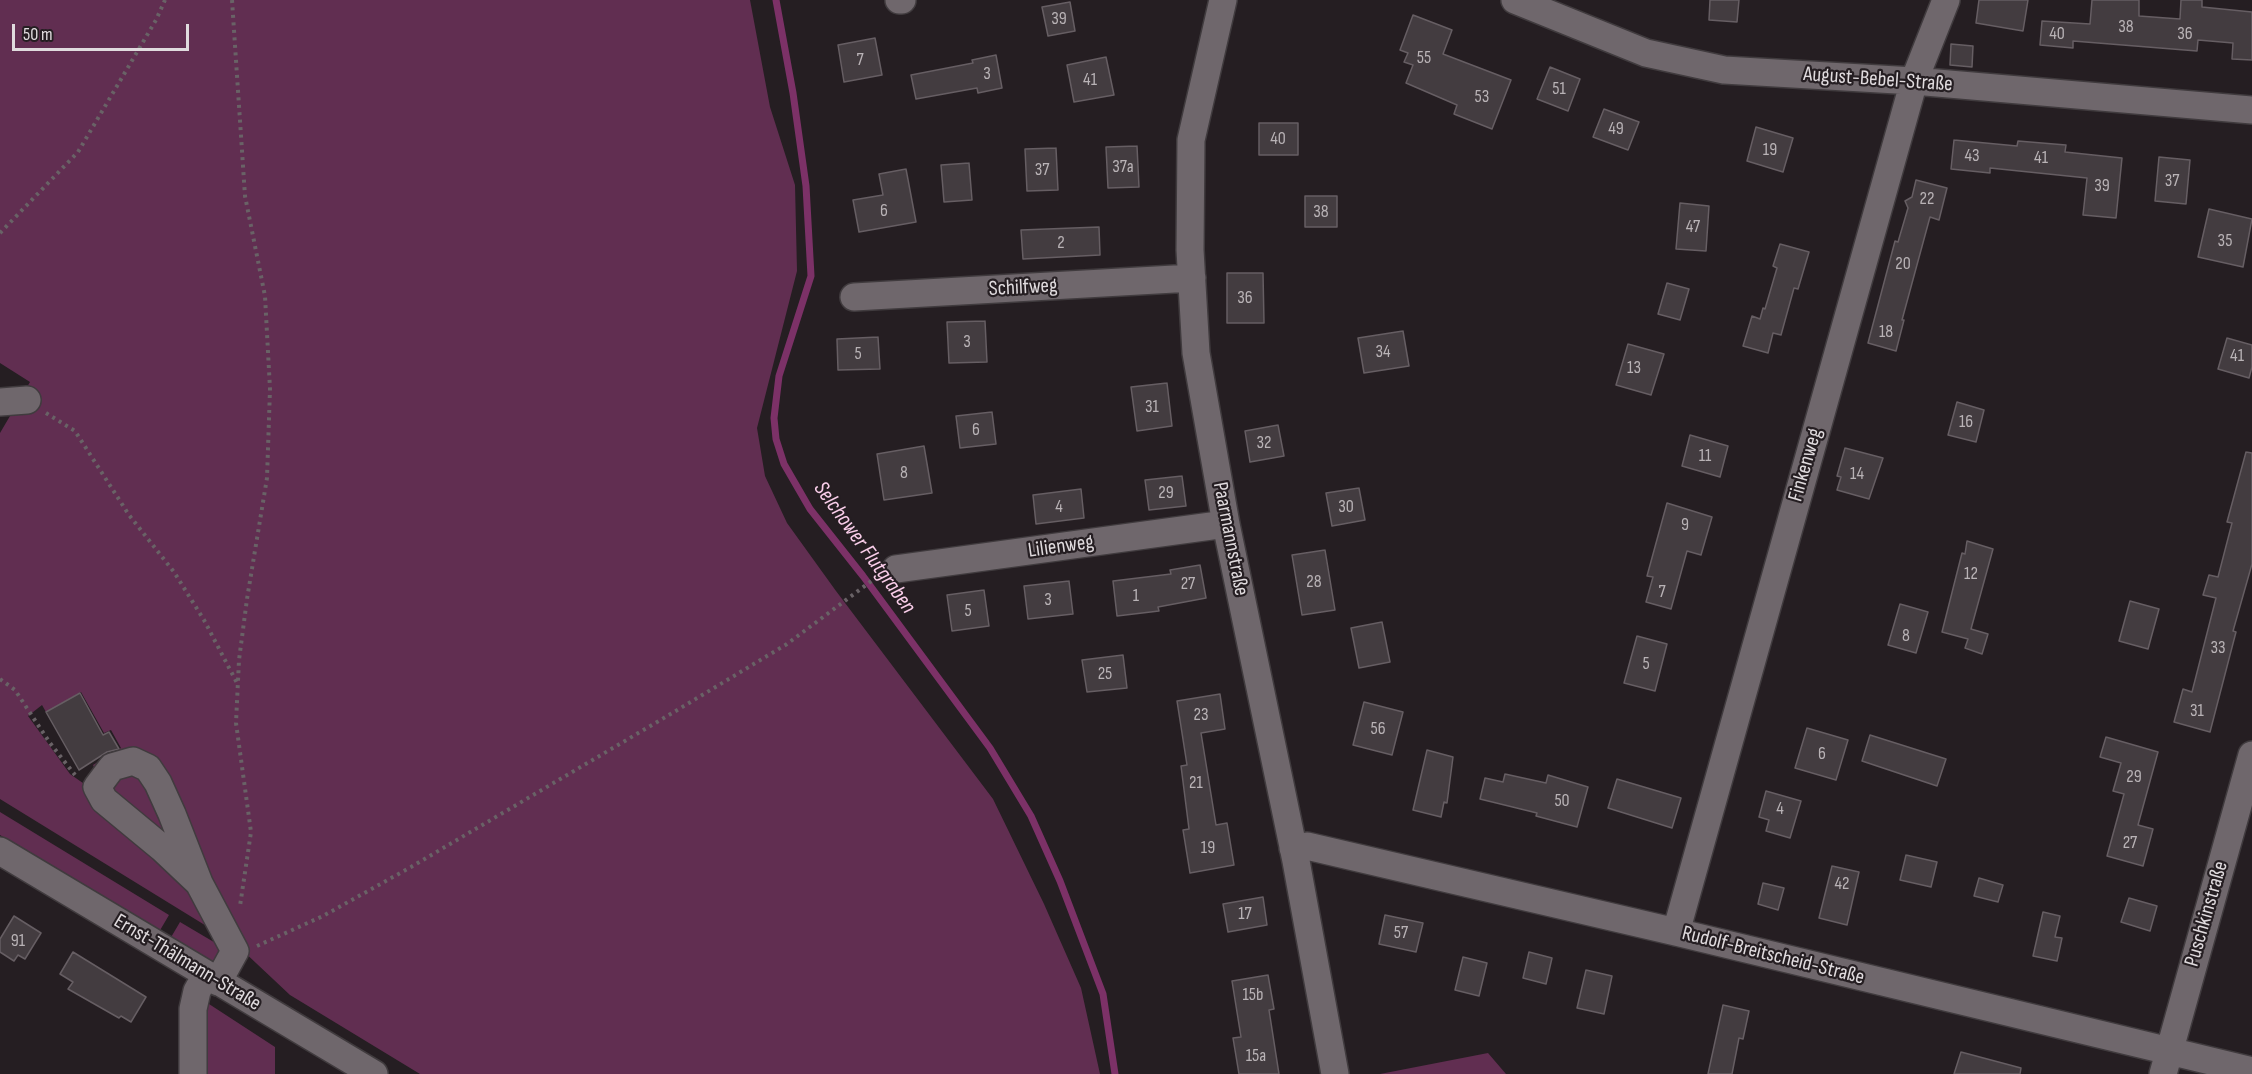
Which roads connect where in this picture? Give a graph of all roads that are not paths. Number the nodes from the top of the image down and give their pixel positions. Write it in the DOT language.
graph roads {
  1 [pos="1223,0"];
  2 [pos="1515,0"];
  3 [pos="1946,0"];
  4 [pos="1914,81"];
  5 [pos="2252,110"];
  6 [pos="1192,278"];
  7 [pos="854,297"];
  8 [pos="27,400"];
  9 [pos="0,402"];
  10 [pos="1226,524"];
  11 [pos="896,569"];
  12 [pos="2252,755"];
  13 [pos="1293,848"];
  14 [pos="0,851"];
  15 [pos="199,883"];
  16 [pos="1676,932"];
  17 [pos="212,978"];
  18 [pos="2166,1062"];
  19 [pos="2252,1071"];
  20 [pos="193,1074"];
  21 [pos="374,1074"];
  22 [pos="1335,1074"];
  1 -- 6 [label="street, Paarmannstraße"];
  2 -- 4 [label="street, August-Bebel-Straße"];
  3 -- 4 [label="street, Finkenweg"];
  4 -- 5 [label="street, August-Bebel-Straße"];
  4 -- 16 [label="street, Finkenweg"];
  6 -- 7 [label="street, Schilfweg"];
  6 -- 10 [label="street, Paarmannstraße"];
  8 -- 9 [label="street"];
  10 -- 11 [label="street, Lilienweg"];
  10 -- 13 [label="street, Paarmannstraße"];
  12 -- 18 [label="street, Puschkinstraße"];
  13 -- 16 [label="street, Rudolf-Breitscheid-Straße"];
  13 -- 22 [label="street, Paarmannstraße"];
  14 -- 17 [label="street, Ernst-Thälmann-Straße"];
  15 -- 15 [label="street"];
  15 -- 17 [label="street"];
  16 -- 18 [label="street, Rudolf-Breitscheid-Straße"];
  17 -- 20 [label="street"];
  17 -- 21 [label="street, Ernst-Thälmann-Straße"];
  18 -- 19 [label="street, Rudolf-Breitscheid-Straße"];
}
